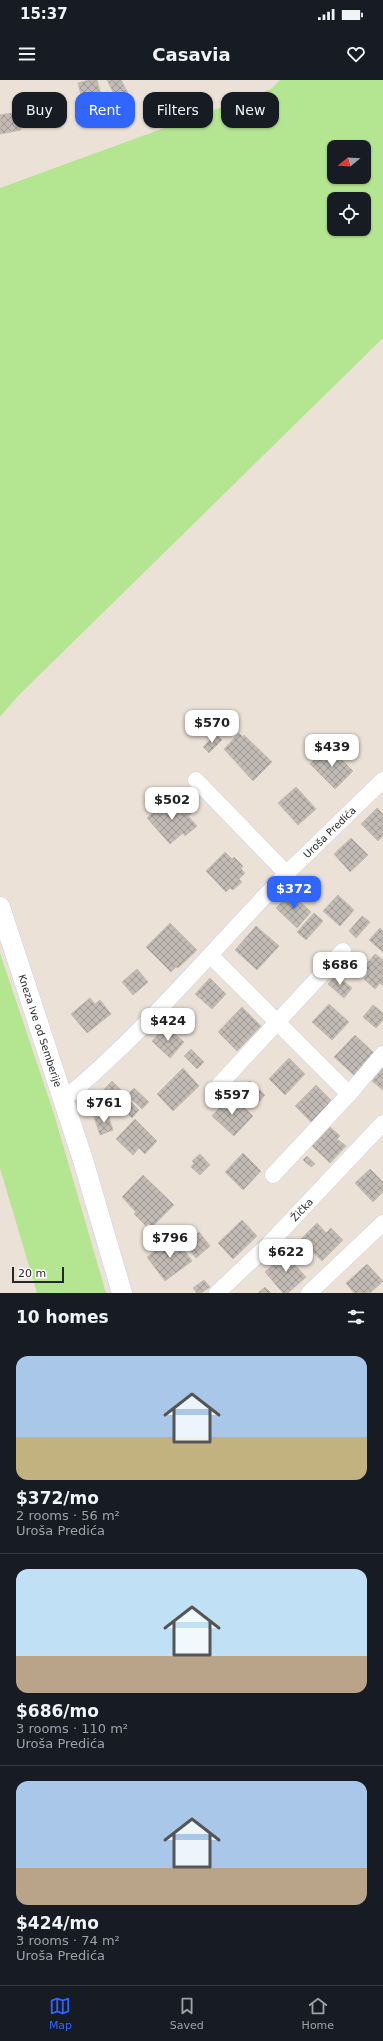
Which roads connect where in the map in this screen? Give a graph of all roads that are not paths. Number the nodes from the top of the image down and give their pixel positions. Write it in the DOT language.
graph roads {
  1 [pos="196,780"];
  2 [pos="383,780"];
  3 [pos="287,874"];
  4 [pos="0,907"];
  5 [pos="343,951"];
  6 [pos="211,956"];
  7 [pos="278,1024"];
  8 [pos="383,1054"];
  9 [pos="220,1084"];
  10 [pos="349,1094"];
  11 [pos="63,1100"];
  12 [pos="383,1123"];
  13 [pos="273,1175"];
  14 [pos="383,1223"];
  15 [pos="122,1293"];
  16 [pos="217,1293"];
  17 [pos="309,1293"];
  1 -- 3 [label="street"];
  2 -- 3 [label="street, Uroša Predića"];
  3 -- 6 [label="street, Uroša Predića"];
  4 -- 11 [label="street, Kneza Ive od Semberije"];
  5 -- 7 [label="street"];
  6 -- 7 [label="street"];
  6 -- 11 [label="street, Uroša Predića"];
  7 -- 9 [label="street"];
  7 -- 10 [label="street"];
  8 -- 10 [label="street"];
  10 -- 13 [label="street"];
  11 -- 15 [label="street, Kneza Ive od Semberije"];
  12 -- 16 [label="street, Žička"];
  14 -- 17 [label="street"];
}
